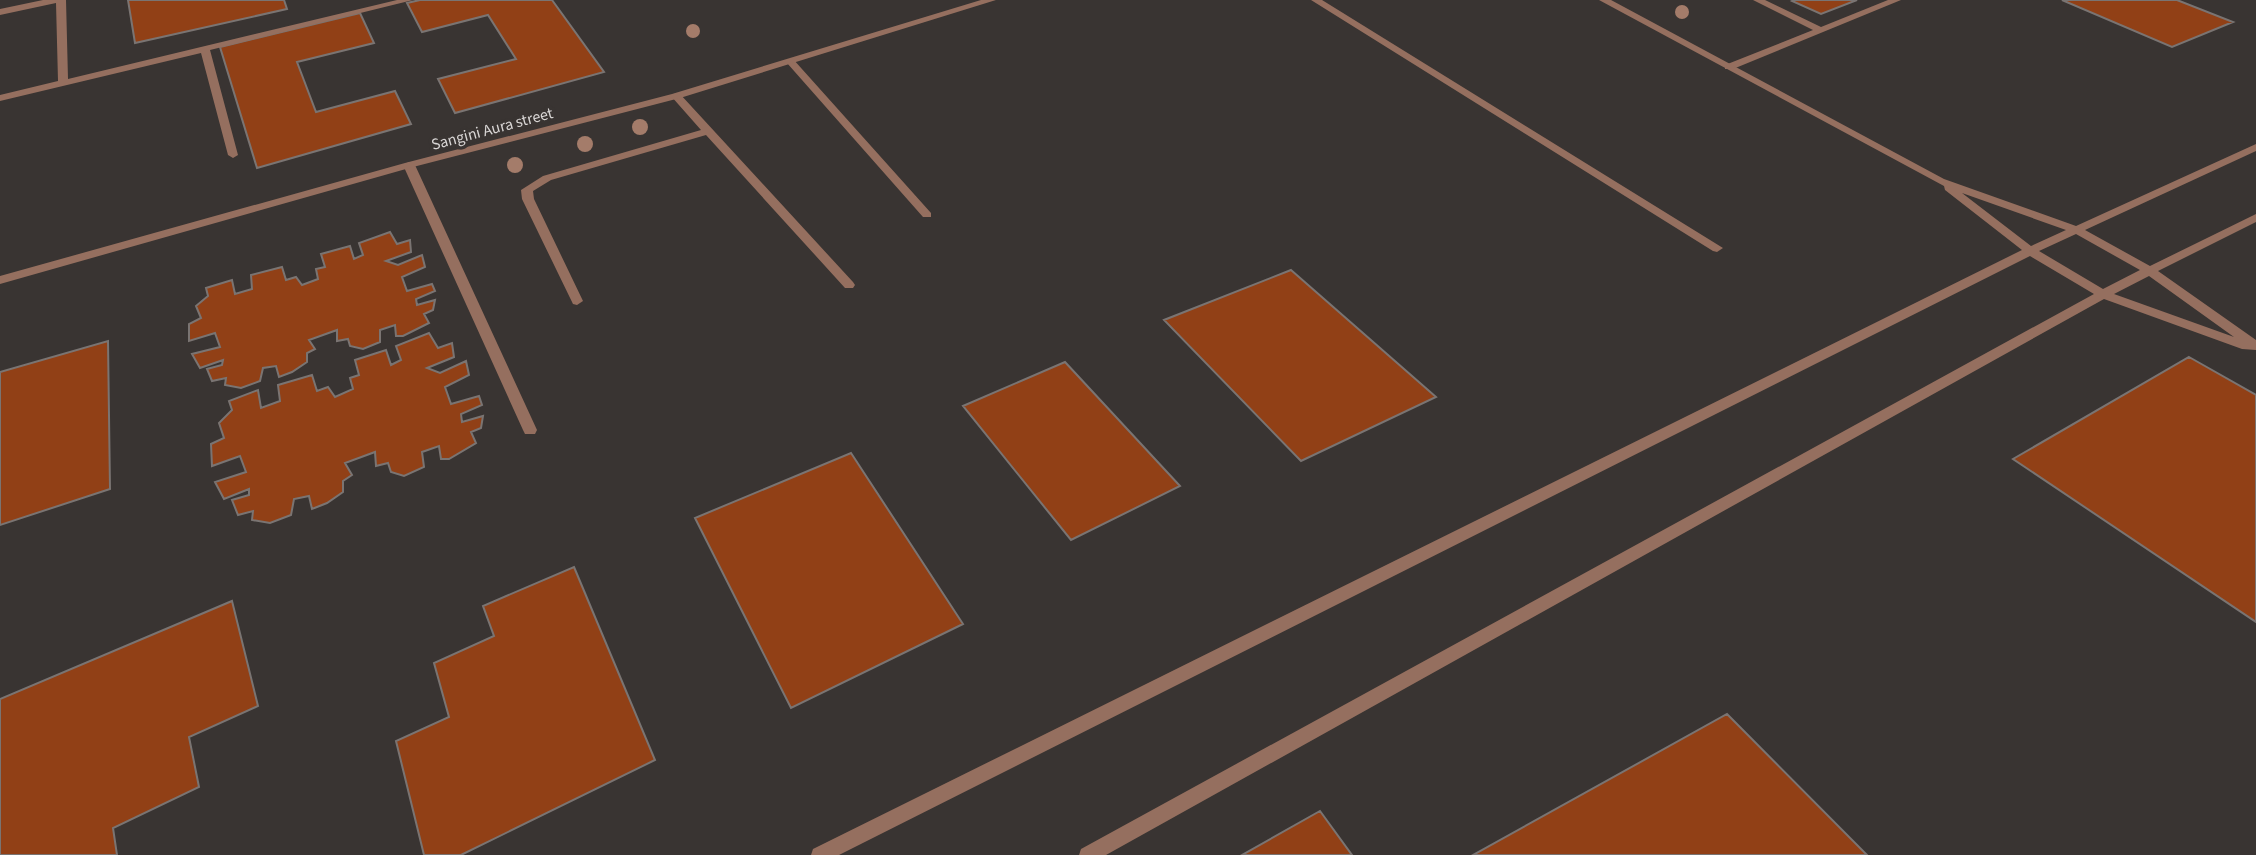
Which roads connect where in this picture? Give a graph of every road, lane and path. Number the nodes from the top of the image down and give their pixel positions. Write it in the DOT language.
graph roads {
  1 [pos="59,0"];
  2 [pos="408,0"];
  3 [pos="991,0"];
  4 [pos="1317,0"];
  5 [pos="1604,0"];
  6 [pos="1758,0"];
  7 [pos="1896,0"];
  8 [pos="0,12"];
  9 [pos="1821,30"];
  10 [pos="205,49"];
  11 [pos="790,61"];
  12 [pos="1729,67"];
  13 [pos="62,83"];
  14 [pos="676,96"];
  15 [pos="0,98"];
  16 [pos="708,131"];
  17 [pos="2256,147"];
  18 [pos="233,155"];
  19 [pos="409,165"];
  20 [pos="1940,181"];
  21 [pos="927,215"];
  22 [pos="2256,217"];
  23 [pos="2077,230"];
  24 [pos="1717,248"];
  25 [pos="2031,251"];
  26 [pos="2149,270"];
  27 [pos="0,280"];
  28 [pos="849,285"];
  29 [pos="2103,294"];
  30 [pos="577,301"];
  31 [pos="2256,347"];
  32 [pos="530,430"];
  33 [pos="820,855"];
  34 [pos="1088,855"];
  1 -- 8 [label="street"];
  1 -- 13 [label="street"];
  2 -- 10 [label="street"];
  3 -- 11 [label="street, Sangini Aura street"];
  4 -- 24 [label="street"];
  5 -- 12 [label="street"];
  6 -- 9 [label="street"];
  7 -- 9 [label="street"];
  9 -- 12 [label="street"];
  10 -- 13 [label="street"];
  10 -- 18 [label="street"];
  11 -- 14 [label="street, Sangini Aura street"];
  11 -- 21 [label="street"];
  12 -- 20 [label="street"];
  13 -- 15 [label="street"];
  14 -- 16 [label="street"];
  14 -- 19 [label="street, Sangini Aura street"];
  16 -- 28 [label="street"];
  16 -- 30 [label="street"];
  17 -- 23 [label="street"];
  19 -- 27 [label="street, Sangini Aura street"];
  19 -- 32 [label="street"];
  20 -- 23 [label="street"];
  20 -- 25 [label="street"];
  22 -- 26 [label="street"];
  23 -- 25 [label="street"];
  23 -- 26 [label="street"];
  25 -- 29 [label="street"];
  25 -- 33 [label="street"];
  26 -- 29 [label="street"];
  26 -- 31 [label="street"];
  29 -- 31 [label="street"];
  29 -- 34 [label="street"];
}
